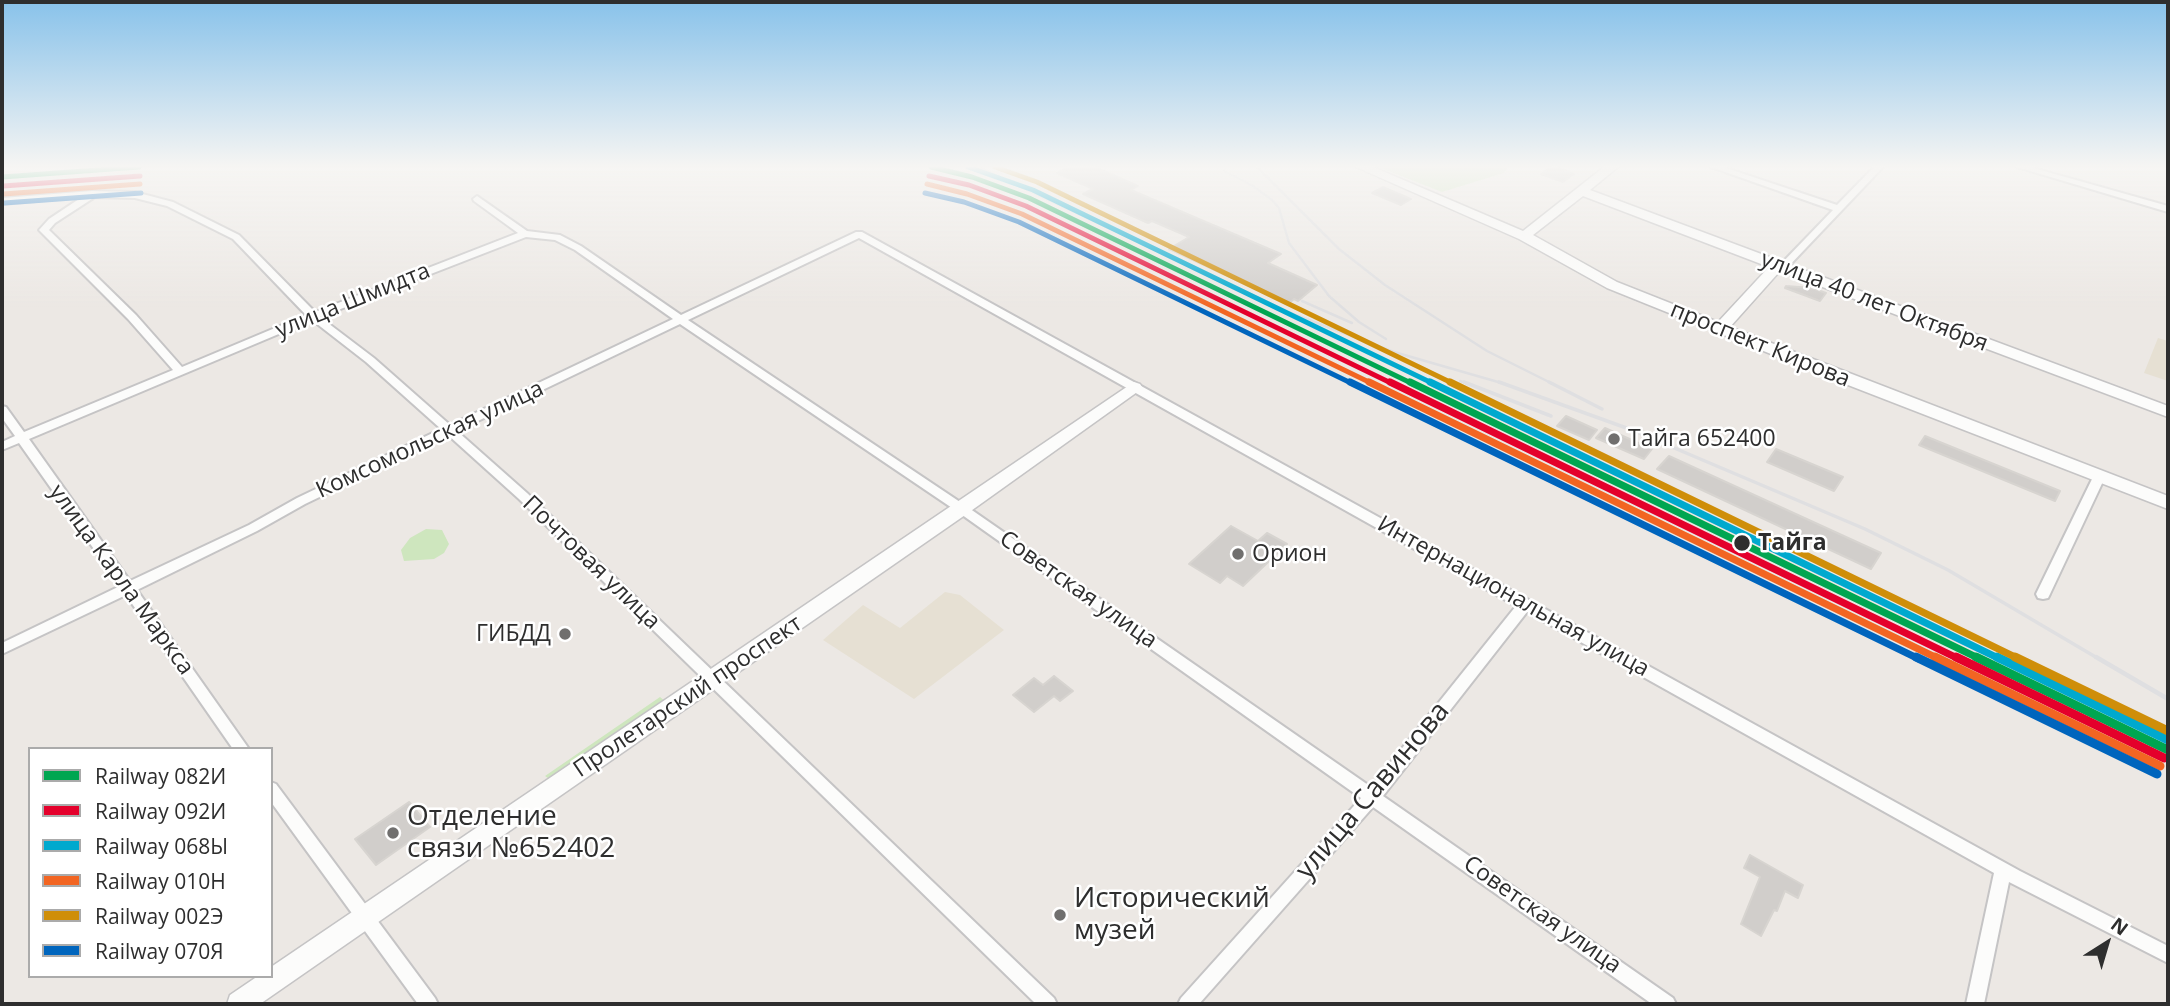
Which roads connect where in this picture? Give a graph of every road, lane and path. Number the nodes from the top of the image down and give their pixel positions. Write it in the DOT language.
graph roads {
  1 [pos="62,214"];
  2 [pos="190,214"];
  3 [pos="498,214"];
  4 [pos="1472,214"];
  5 [pos="1551,214"];
  6 [pos="1641,214"];
  7 [pos="1834,214"];
  8 [pos="526,234"];
  9 [pos="859,234"];
  10 [pos="1524,236"];
  11 [pos="1780,266"];
  12 [pos="313,316"];
  13 [pos="682,321"];
  14 [pos="1720,329"];
  15 [pos="180,371"];
  16 [pos="1134,387"];
  17 [pos="2,410"];
  18 [pos="2168,412"];
  19 [pos="451,431"];
  20 [pos="20,438"];
  21 [pos="2,446"];
  22 [pos="2100,475"];
  23 [pos="2168,503"];
  24 [pos="962,509"];
  25 [pos="127,588"];
  26 [pos="2043,594"];
  27 [pos="1525,603"];
  28 [pos="2,649"];
  29 [pos="713,680"];
  30 [pos="241,747"];
  31 [pos="273,792"];
  32 [pos="1373,796"];
  33 [pos="2003,870"];
  34 [pos="364,918"];
  35 [pos="2168,955"];
  36 [pos="239,1004"];
  37 [pos="429,1004"];
  38 [pos="1048,1004"];
  39 [pos="1186,1004"];
  40 [pos="1667,1004"];
  41 [pos="1975,1004"];
  1 -- 15 [label="street"];
  2 -- 12 [label="street, Почтовая улица"];
  3 -- 8 [label="street, Советская улица"];
  4 -- 10 [label="street, проспект Кирова"];
  5 -- 10 [label="street"];
  6 -- 11 [label="street, улица 40 лет Октября"];
  7 -- 11 [label="street"];
  8 -- 12 [label="street, улица Шмидта"];
  8 -- 13 [label="street, Советская улица"];
  9 -- 13 [label="street, Комсомольская улица"];
  9 -- 16 [label="street, Интернациональная улица"];
  10 -- 14 [label="street, проспект Кирова"];
  11 -- 14 [label="street"];
  11 -- 18 [label="street, улица 40 лет Октября"];
  12 -- 15 [label="street, улица Шмидта"];
  12 -- 19 [label="street, Почтовая улица"];
  13 -- 19 [label="street, Комсомольская улица"];
  13 -- 24 [label="street, Советская улица"];
  14 -- 22 [label="street, проспект Кирова"];
  15 -- 20 [label="street, улица Шмидта"];
  16 -- 24 [label="street, Пролетарский проспект"];
  16 -- 27 [label="street, Интернациональная улица"];
  17 -- 20 [label="street, улица Карла Маркса"];
  19 -- 25 [label="street, Комсомольская улица"];
  19 -- 29 [label="street, Почтовая улица"];
  20 -- 21 [label="street, улица Шмидта"];
  20 -- 25 [label="street, улица Карла Маркса"];
  22 -- 23 [label="street, проспект Кирова"];
  22 -- 26 [label="street"];
  24 -- 29 [label="street, Пролетарский проспект"];
  24 -- 32 [label="street, Советская улица"];
  25 -- 28 [label="street, Комсомольская улица"];
  25 -- 30 [label="street, улица Карла Маркса"];
  27 -- 32 [label="street, улица Савинова"];
  27 -- 33 [label="street, Интернациональная улица"];
  29 -- 34 [label="street, Пролетарский проспект"];
  29 -- 38 [label="street, Почтовая улица"];
  31 -- 34 [label="street"];
  32 -- 39 [label="street, улица Савинова"];
  32 -- 40 [label="street, Советская улица"];
  33 -- 35 [label="street, Интернациональная улица"];
  33 -- 41 [label="street"];
  34 -- 36 [label="street, Пролетарский проспект"];
  34 -- 37 [label="street"];
}
